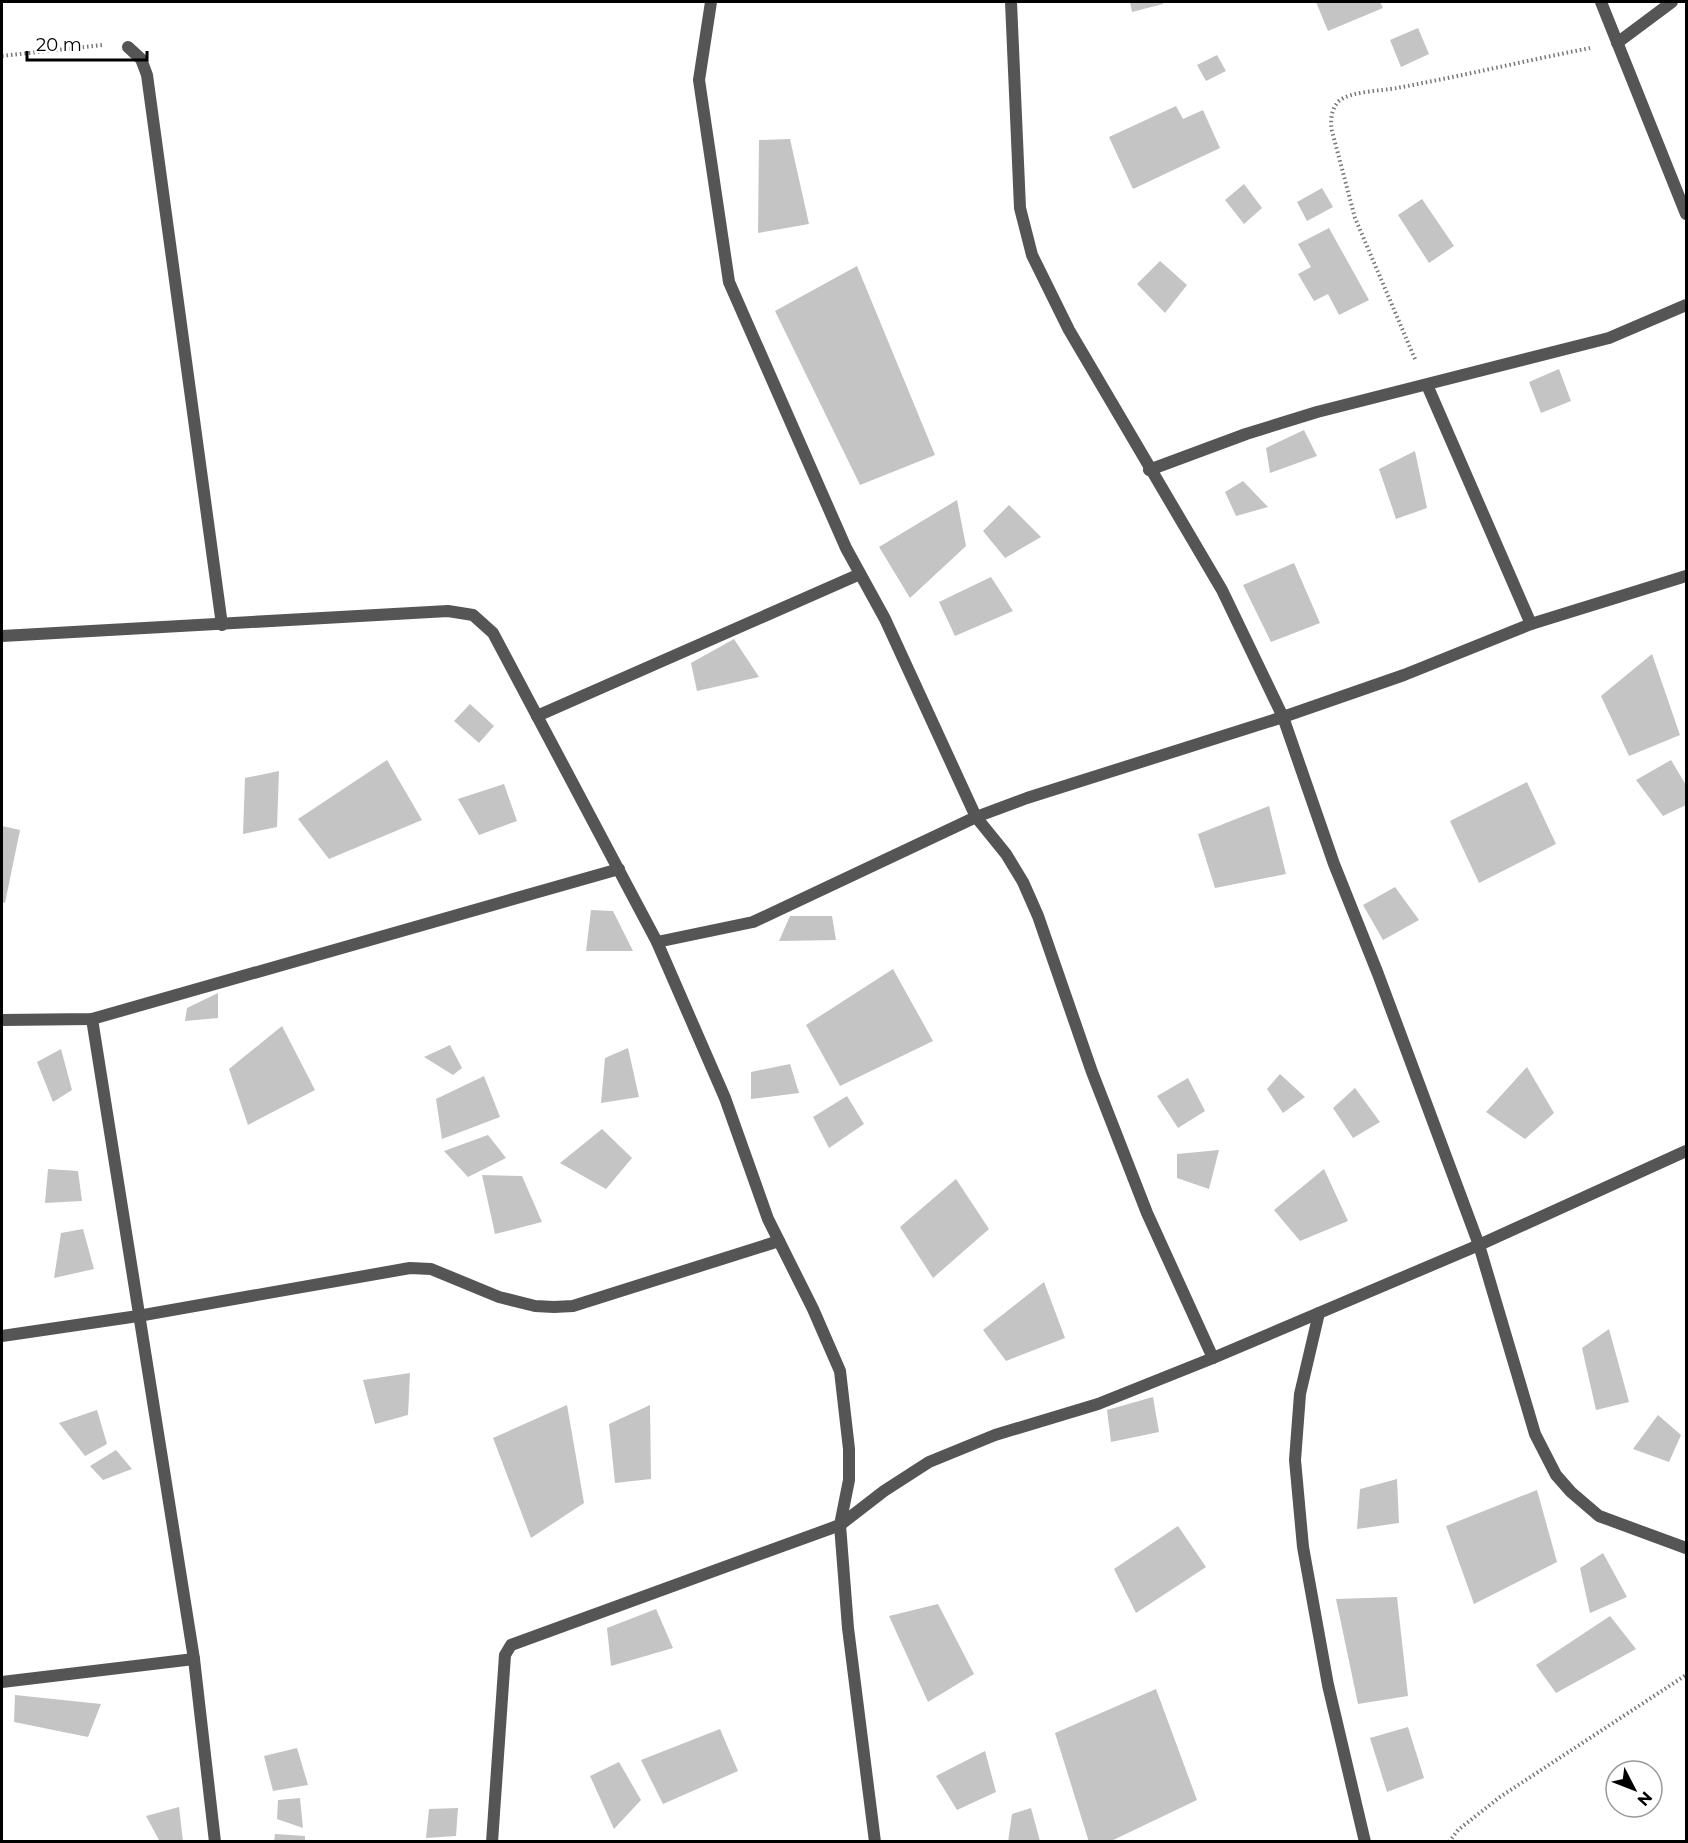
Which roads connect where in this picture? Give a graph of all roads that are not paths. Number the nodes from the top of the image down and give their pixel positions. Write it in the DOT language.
graph roads {
  1 [pos="711,2"];
  2 [pos="1011,2"];
  3 [pos="1601,2"];
  4 [pos="1672,2"];
  5 [pos="1617,43"];
  6 [pos="128,47"];
  7 [pos="1686,213"];
  8 [pos="1686,304"];
  9 [pos="1427,386"];
  10 [pos="1149,470"];
  11 [pos="861,574"];
  12 [pos="1686,576"];
  13 [pos="1531,624"];
  14 [pos="222,625"];
  15 [pos="2,636"];
  16 [pos="537,716"];
  17 [pos="1283,717"];
  18 [pos="976,817"];
  19 [pos="619,869"];
  20 [pos="657,942"];
  21 [pos="92,1019"];
  22 [pos="2,1020"];
  23 [pos="1686,1151"];
  24 [pos="779,1241"];
  25 [pos="1479,1245"];
  26 [pos="1319,1313"];
  27 [pos="138,1316"];
  28 [pos="2,1336"];
  29 [pos="1213,1358"];
  30 [pos="840,1525"];
  31 [pos="1686,1548"];
  32 [pos="194,1659"];
  33 [pos="2,1682"];
  34 [pos="214,1842"];
  35 [pos="492,1842"];
  36 [pos="874,1842"];
  37 [pos="1365,1842"];
  1 -- 11 [label="street"];
  2 -- 10 [label="street"];
  3 -- 5 [label="street"];
  4 -- 5 [label="street"];
  5 -- 7 [label="street"];
  6 -- 14 [label="street"];
  8 -- 9 [label="street"];
  9 -- 10 [label="street"];
  9 -- 13 [label="street"];
  10 -- 17 [label="street"];
  11 -- 16 [label="street"];
  11 -- 18 [label="street"];
  12 -- 13 [label="street"];
  13 -- 17 [label="street"];
  14 -- 15 [label="street"];
  14 -- 16 [label="street"];
  16 -- 19 [label="street"];
  17 -- 18 [label="street"];
  17 -- 25 [label="street"];
  18 -- 20 [label="street"];
  18 -- 29 [label="street"];
  19 -- 20 [label="street"];
  19 -- 21 [label="street"];
  20 -- 24 [label="street"];
  21 -- 22 [label="street"];
  21 -- 27 [label="street"];
  23 -- 25 [label="street"];
  24 -- 27 [label="street"];
  24 -- 30 [label="street"];
  25 -- 26 [label="street"];
  25 -- 31 [label="street"];
  26 -- 29 [label="street"];
  26 -- 37 [label="street"];
  27 -- 28 [label="street"];
  27 -- 32 [label="street"];
  29 -- 30 [label="street"];
  30 -- 35 [label="street"];
  30 -- 36 [label="street"];
  32 -- 33 [label="street"];
  32 -- 34 [label="street"];
}
